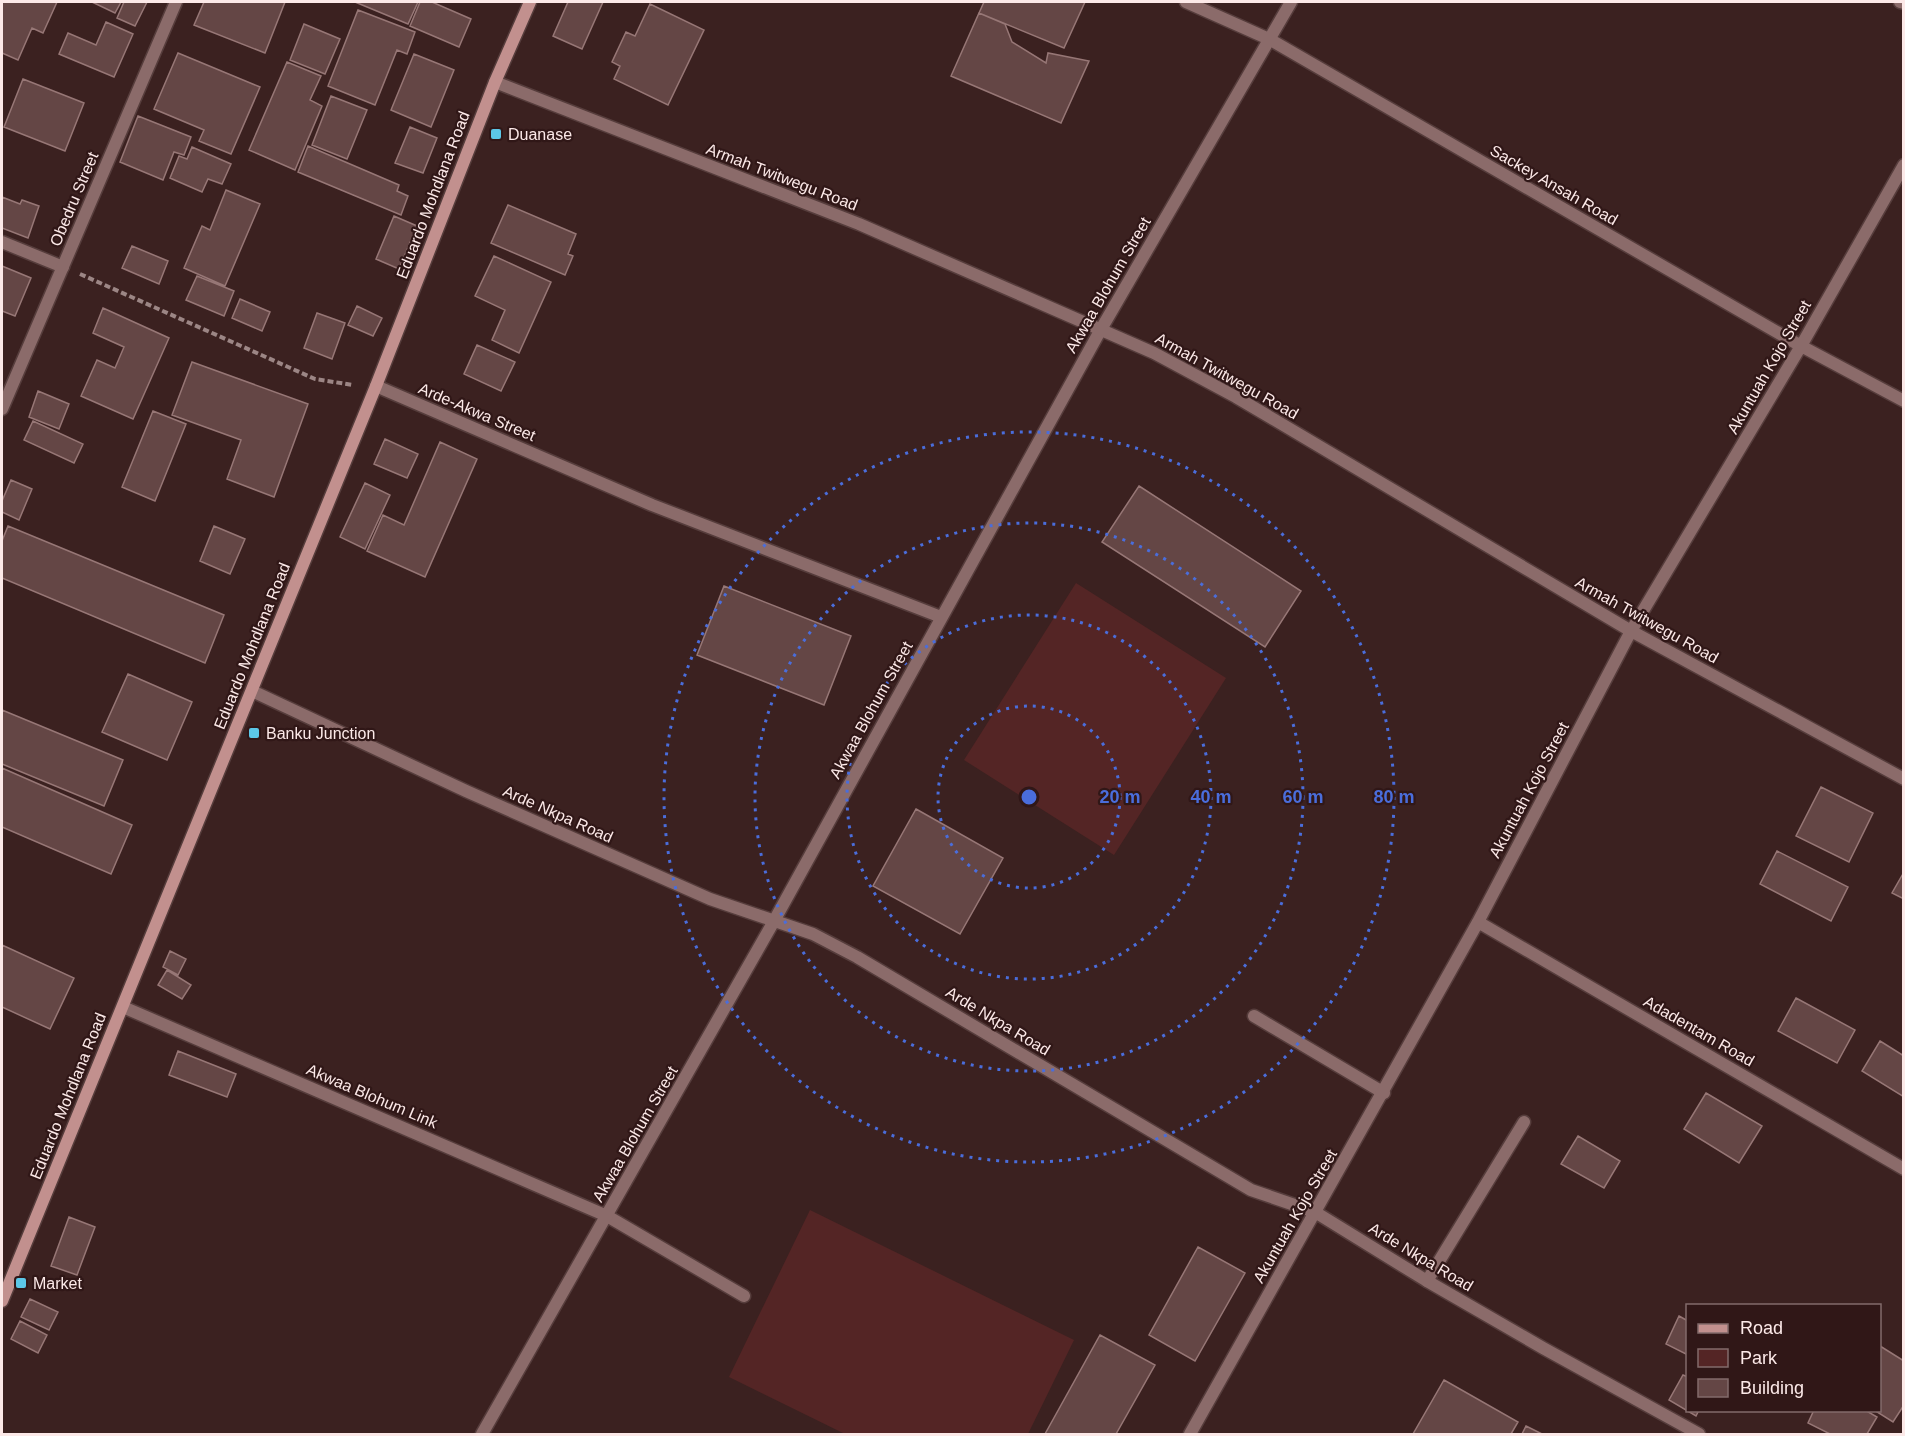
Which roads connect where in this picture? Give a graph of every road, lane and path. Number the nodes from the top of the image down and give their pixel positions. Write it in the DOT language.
graph roads {
  1 [pos="176,2"];
  2 [pos="530,2"];
  3 [pos="1186,2"];
  4 [pos="1291,2"];
  5 [pos="1269,39"];
  6 [pos="495,82"];
  7 [pos="1904,165"];
  8 [pos="2,242"];
  9 [pos="63,267"];
  10 [pos="1100,330"];
  11 [pos="1801,346"];
  12 [pos="376,386"];
  13 [pos="1904,401"];
  14 [pos="2,409"];
  15 [pos="941,617"];
  16 [pos="1631,631"];
  17 [pos="252,691"];
  18 [pos="1904,779"];
  19 [pos="774,921"];
  20 [pos="1478,922"];
  21 [pos="123,1007"];
  22 [pos="1254,1016"];
  23 [pos="1383,1093"];
  24 [pos="1524,1122"];
  25 [pos="1904,1169"];
  26 [pos="1315,1212"];
  27 [pos="608,1216"];
  28 [pos="1427,1281"];
  29 [pos="744,1296"];
  30 [pos="2,1301"];
  31 [pos="482,1434"];
  32 [pos="1190,1434"];
  33 [pos="1699,1434"];
  1 -- 9 [label="street, Obedru Street"];
  2 -- 6 [label="main road, Eduardo Mohdlana Road"];
  3 -- 5 [label="street, Sackey Ansah Road"];
  4 -- 5 [label="street, Akwaa Blohum Street"];
  5 -- 10 [label="street, Akwaa Blohum Street"];
  5 -- 11 [label="street, Sackey Ansah Road"];
  6 -- 10 [label="street, Armah Twitwegu Road"];
  6 -- 12 [label="main road, Eduardo Mohdlana Road"];
  7 -- 11 [label="street, Akuntuah Kojo Street"];
  8 -- 9 [label="street"];
  9 -- 12 [label="path"];
  9 -- 14 [label="street, Obedru Street"];
  10 -- 15 [label="street, Akwaa Blohum Street"];
  10 -- 16 [label="street, Armah Twitwegu Road"];
  11 -- 13 [label="street, Sackey Ansah Road"];
  11 -- 16 [label="street, Akuntuah Kojo Street"];
  12 -- 15 [label="street, Arde-Akwa Street"];
  12 -- 17 [label="main road, Eduardo Mohdlana Road"];
  15 -- 19 [label="street, Akwaa Blohum Street"];
  16 -- 18 [label="street, Armah Twitwegu Road"];
  16 -- 20 [label="street, Akuntuah Kojo Street"];
  17 -- 19 [label="street, Arde Nkpa Road"];
  17 -- 21 [label="main road, Eduardo Mohdlana Road"];
  19 -- 26 [label="street, Arde Nkpa Road"];
  19 -- 27 [label="street, Akwaa Blohum Street"];
  20 -- 23 [label="street, Akuntuah Kojo Street"];
  20 -- 25 [label="street, Adadentam Road"];
  21 -- 27 [label="street, Akwaa Blohum Link"];
  21 -- 30 [label="main road, Eduardo Mohdlana Road"];
  22 -- 23 [label="street"];
  23 -- 26 [label="street, Akuntuah Kojo Street"];
  24 -- 28 [label="street"];
  26 -- 28 [label="street, Arde Nkpa Road"];
  26 -- 32 [label="street, Akuntuah Kojo Street"];
  27 -- 29 [label="street, Akwaa Blohum Link"];
  27 -- 31 [label="street, Akwaa Blohum Street"];
  28 -- 33 [label="street, Arde Nkpa Road"];
}
